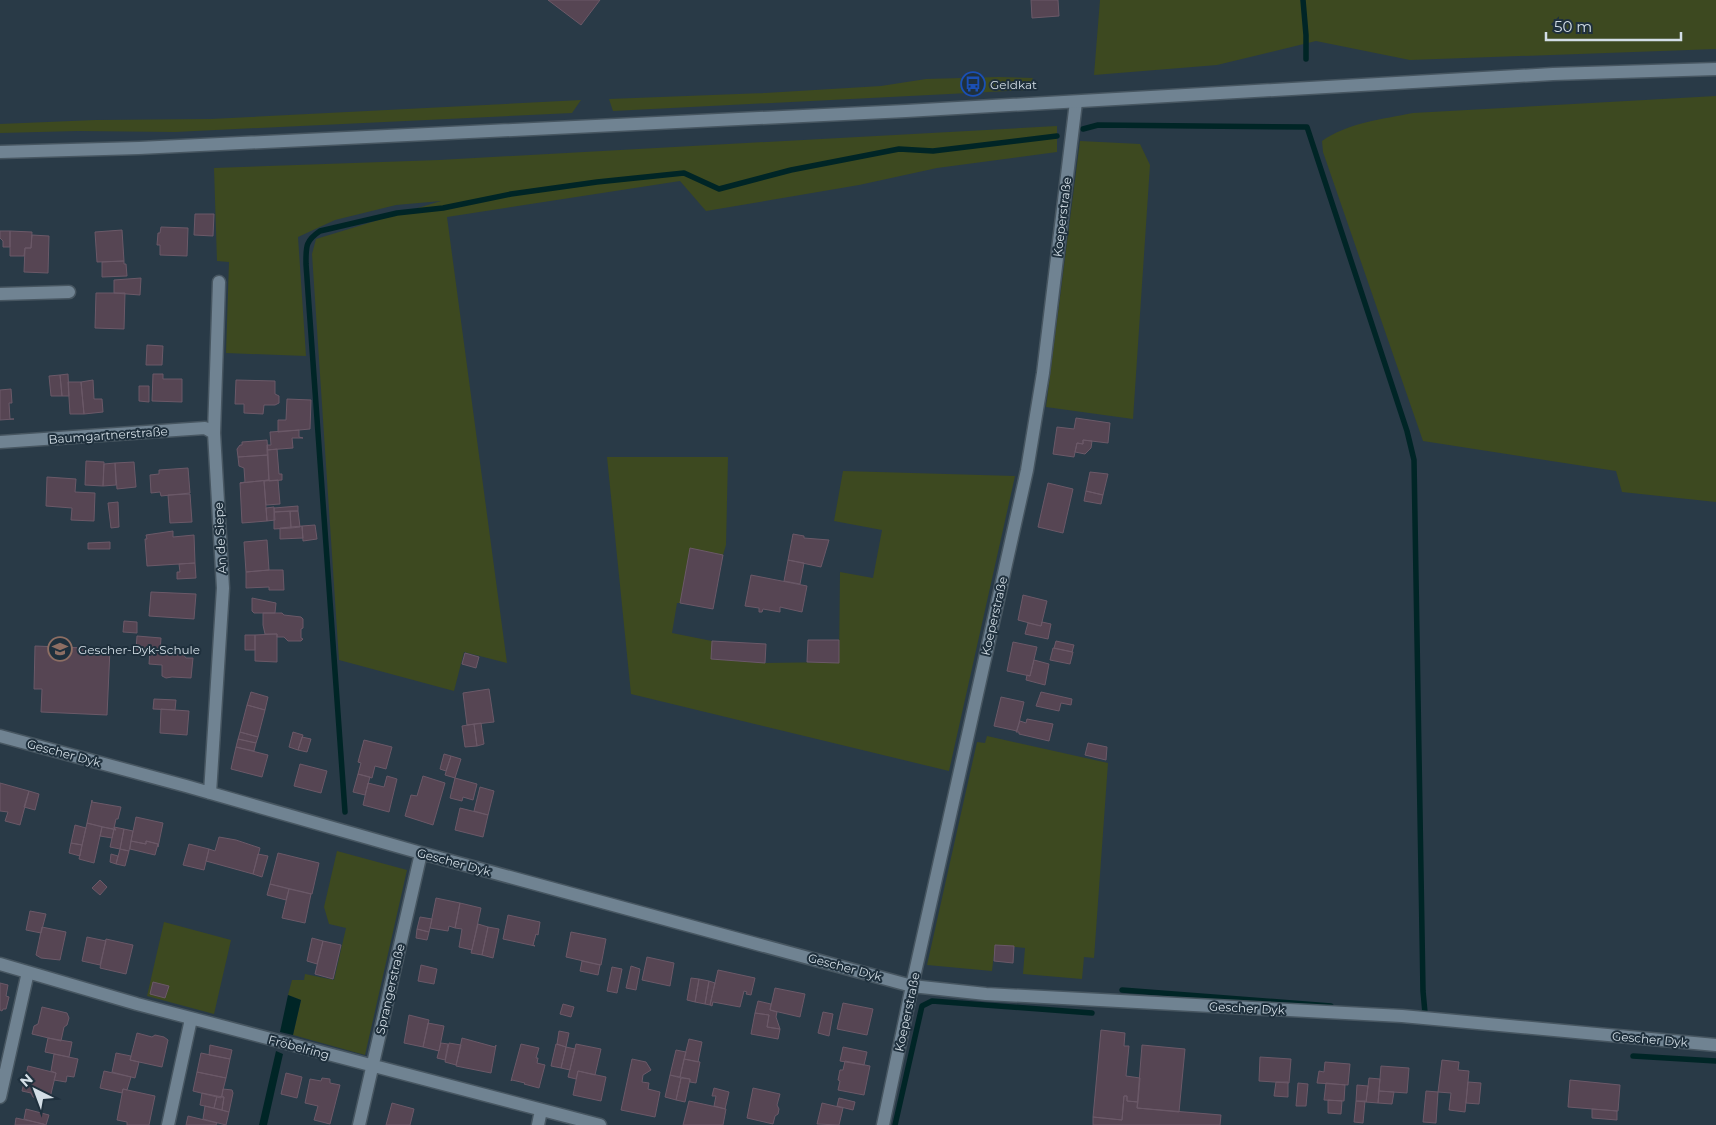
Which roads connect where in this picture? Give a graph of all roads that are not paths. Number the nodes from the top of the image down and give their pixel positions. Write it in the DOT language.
graph roads {
  1 [pos="1716,69"];
  2 [pos="1076,102"];
  3 [pos="0,152"];
  4 [pos="219,282"];
  5 [pos="69,292"];
  6 [pos="0,294"];
  7 [pos="214,433"];
  8 [pos="0,442"];
  9 [pos="0,736"];
  10 [pos="210,793"];
  11 [pos="421,853"];
  12 [pos="0,964"];
  13 [pos="28,972"];
  14 [pos="912,986"];
  15 [pos="191,1019"];
  16 [pos="1716,1045"];
  17 [pos="373,1067"];
  18 [pos="0,1096"];
  19 [pos="541,1110"];
  20 [pos="168,1125"];
  21 [pos="359,1125"];
  22 [pos="538,1125"];
  23 [pos="600,1125"];
  24 [pos="883,1125"];
  1 -- 2 [label="street"];
  2 -- 3 [label="street"];
  2 -- 14 [label="street, Koeperstraße"];
  4 -- 7 [label="street, An de Siepe"];
  5 -- 6 [label="street"];
  7 -- 8 [label="street, Baumgartnerstraße"];
  7 -- 10 [label="street, An de Siepe"];
  9 -- 10 [label="street, Gescher Dyk"];
  10 -- 11 [label="street, Gescher Dyk"];
  11 -- 14 [label="street, Gescher Dyk"];
  11 -- 17 [label="street, Sprangerstraße"];
  12 -- 13 [label="street, Fröbelring"];
  13 -- 15 [label="street, Fröbelring"];
  13 -- 18 [label="street"];
  14 -- 16 [label="street, Gescher Dyk"];
  14 -- 24 [label="street, Koeperstraße"];
  15 -- 17 [label="street, Fröbelring"];
  15 -- 20 [label="street"];
  17 -- 19 [label="street, Fröbelring"];
  17 -- 21 [label="street, Sprangerstraße"];
  19 -- 22 [label="street"];
  19 -- 23 [label="street, Fröbelring"];
}
